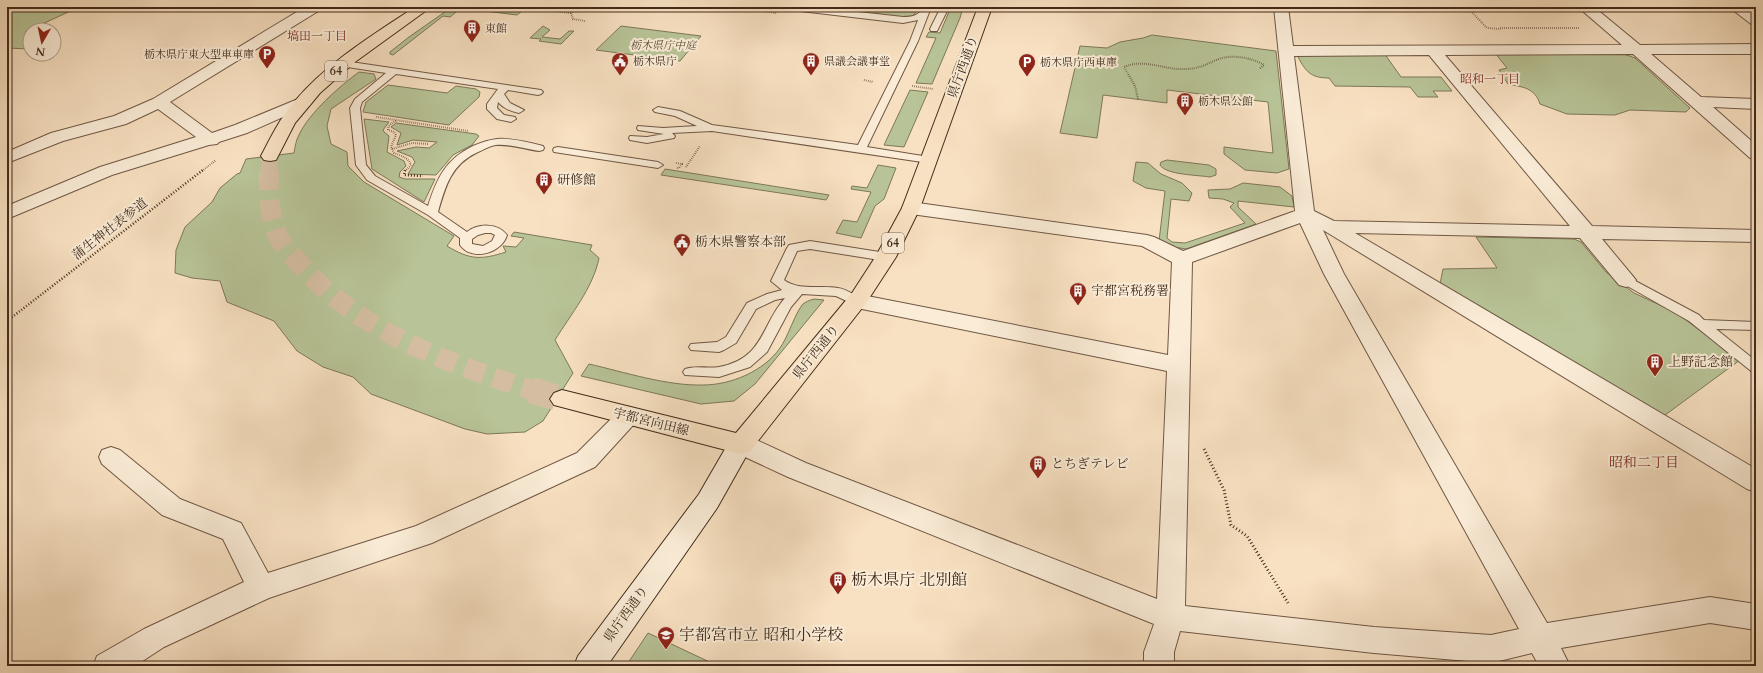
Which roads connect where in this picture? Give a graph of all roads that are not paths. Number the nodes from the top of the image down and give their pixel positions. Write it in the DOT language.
graph roads {
  1 [pos="315,7"];
  2 [pos="424,7"];
  3 [pos="792,7"];
  4 [pos="944,7"];
  5 [pos="985,7"];
  6 [pos="1281,7"];
  7 [pos="1585,7"];
  8 [pos="1736,7"];
  9 [pos="926,11"];
  10 [pos="897,20"];
  11 [pos="1756,21"];
  12 [pos="934,29"];
  13 [pos="916,37"];
  14 [pos="1756,49"];
  15 [pos="1434,50"];
  16 [pos="1638,50"];
  17 [pos="1286,51"];
  18 [pos="344,64"];
  19 [pos="394,71"];
  20 [pos="502,91"];
  21 [pos="538,92"];
  22 [pos="159,102"];
  23 [pos="304,102"];
  24 [pos="1697,102"];
  25 [pos="1756,104"];
  26 [pos="519,110"];
  27 [pos="658,110"];
  28 [pos="511,119"];
  29 [pos="642,128"];
  30 [pos="712,128"];
  31 [pos="683,131"];
  32 [pos="634,138"];
  33 [pos="211,140"];
  34 [pos="539,148"];
  35 [pos="861,149"];
  36 [pos="558,150"];
  37 [pos="1756,154"];
  38 [pos="270,156"];
  39 [pos="7,158"];
  40 [pos="929,160"];
  41 [pos="658,165"];
  42 [pos="911,208"];
  43 [pos="7,213"];
  44 [pos="432,213"];
  45 [pos="1305,214"];
  46 [pos="1331,228"];
  47 [pos="1585,233"];
  48 [pos="1756,236"];
  49 [pos="468,237"];
  50 [pos="886,257"];
  51 [pos="1182,259"];
  52 [pos="1626,280"];
  53 [pos="799,290"];
  54 [pos="857,302"];
  55 [pos="1702,324"];
  56 [pos="1756,326"];
  57 [pos="696,347"];
  58 [pos="1178,365"];
  59 [pos="1756,368"];
  60 [pos="690,372"];
  61 [pos="562,399"];
  62 [pos="628,416"];
  63 [pos="741,444"];
  64 [pos="111,457"];
  65 [pos="1756,482"];
  66 [pos="261,588"];
  67 [pos="1170,617"];
  68 [pos="1756,617"];
  69 [pos="1539,638"];
  70 [pos="108,666"];
  71 [pos="589,666"];
  72 [pos="1159,666"];
  73 [pos="1555,666"];
  1 -- 22 [label="street"];
  2 -- 18 [label="main road, 64"];
  3 -- 10 [label="lane"];
  4 -- 12 [label="lane"];
  5 -- 40 [label="main road, 県庁西通り / 64"];
  6 -- 17 [label="street"];
  7 -- 16 [label="street"];
  8 -- 11 [label="street"];
  9 -- 10 [label="lane"];
  9 -- 13 [label="lane"];
  10 -- 13 [label="lane"];
  13 -- 35 [label="lane"];
  14 -- 16 [label="street"];
  15 -- 16 [label="street"];
  15 -- 17 [label="street"];
  15 -- 47 [label="street"];
  16 -- 24 [label="street"];
  17 -- 45 [label="street"];
  18 -- 19 [label="lane"];
  18 -- 23 [label="main road, 64"];
  19 -- 20 [label="lane"];
  19 -- 44 [label="lane"];
  20 -- 21 [label="lane"];
  20 -- 26 [label="lane"];
  20 -- 28 [label="lane"];
  22 -- 33 [label="street"];
  22 -- 39 [label="street"];
  23 -- 33 [label="street"];
  23 -- 38 [label="main road, 64"];
  24 -- 25 [label="street"];
  24 -- 37 [label="street"];
  27 -- 30 [label="lane"];
  29 -- 31 [label="lane"];
  30 -- 31 [label="lane"];
  30 -- 35 [label="lane"];
  31 -- 32 [label="lane"];
  33 -- 43 [label="street"];
  34 -- 44 [label="lane"];
  35 -- 40 [label="lane"];
  36 -- 41 [label="lane"];
  40 -- 42 [label="main road, 県庁西通り / 64"];
  42 -- 50 [label="main road, 県庁西通り / 64"];
  42 -- 51 [label="street"];
  44 -- 49 [label="lane"];
  45 -- 46 [label="street"];
  45 -- 51 [label="street"];
  45 -- 69 [label="street"];
  46 -- 47 [label="street"];
  46 -- 65 [label="street"];
  47 -- 48 [label="street"];
  47 -- 52 [label="street"];
  50 -- 53 [label="lane"];
  50 -- 54 [label="main road, 県庁西通り / 64"];
  51 -- 58 [label="street"];
  52 -- 55 [label="lane"];
  53 -- 54 [label="lane"];
  53 -- 57 [label="lane"];
  53 -- 60 [label="lane"];
  54 -- 58 [label="street"];
  54 -- 63 [label="main road, 県庁西通り / 64"];
  55 -- 56 [label="lane"];
  55 -- 59 [label="lane"];
  58 -- 67 [label="street"];
  61 -- 62 [label="main road, 宇都宮向田線"];
  62 -- 63 [label="main road, 宇都宮向田線"];
  62 -- 66 [label="street"];
  63 -- 67 [label="street"];
  63 -- 71 [label="street, 県庁西通り"];
  64 -- 66 [label="street"];
  66 -- 70 [label="street"];
  67 -- 69 [label="street"];
  67 -- 72 [label="street"];
  68 -- 69 [label="street"];
  69 -- 73 [label="street"];
}
